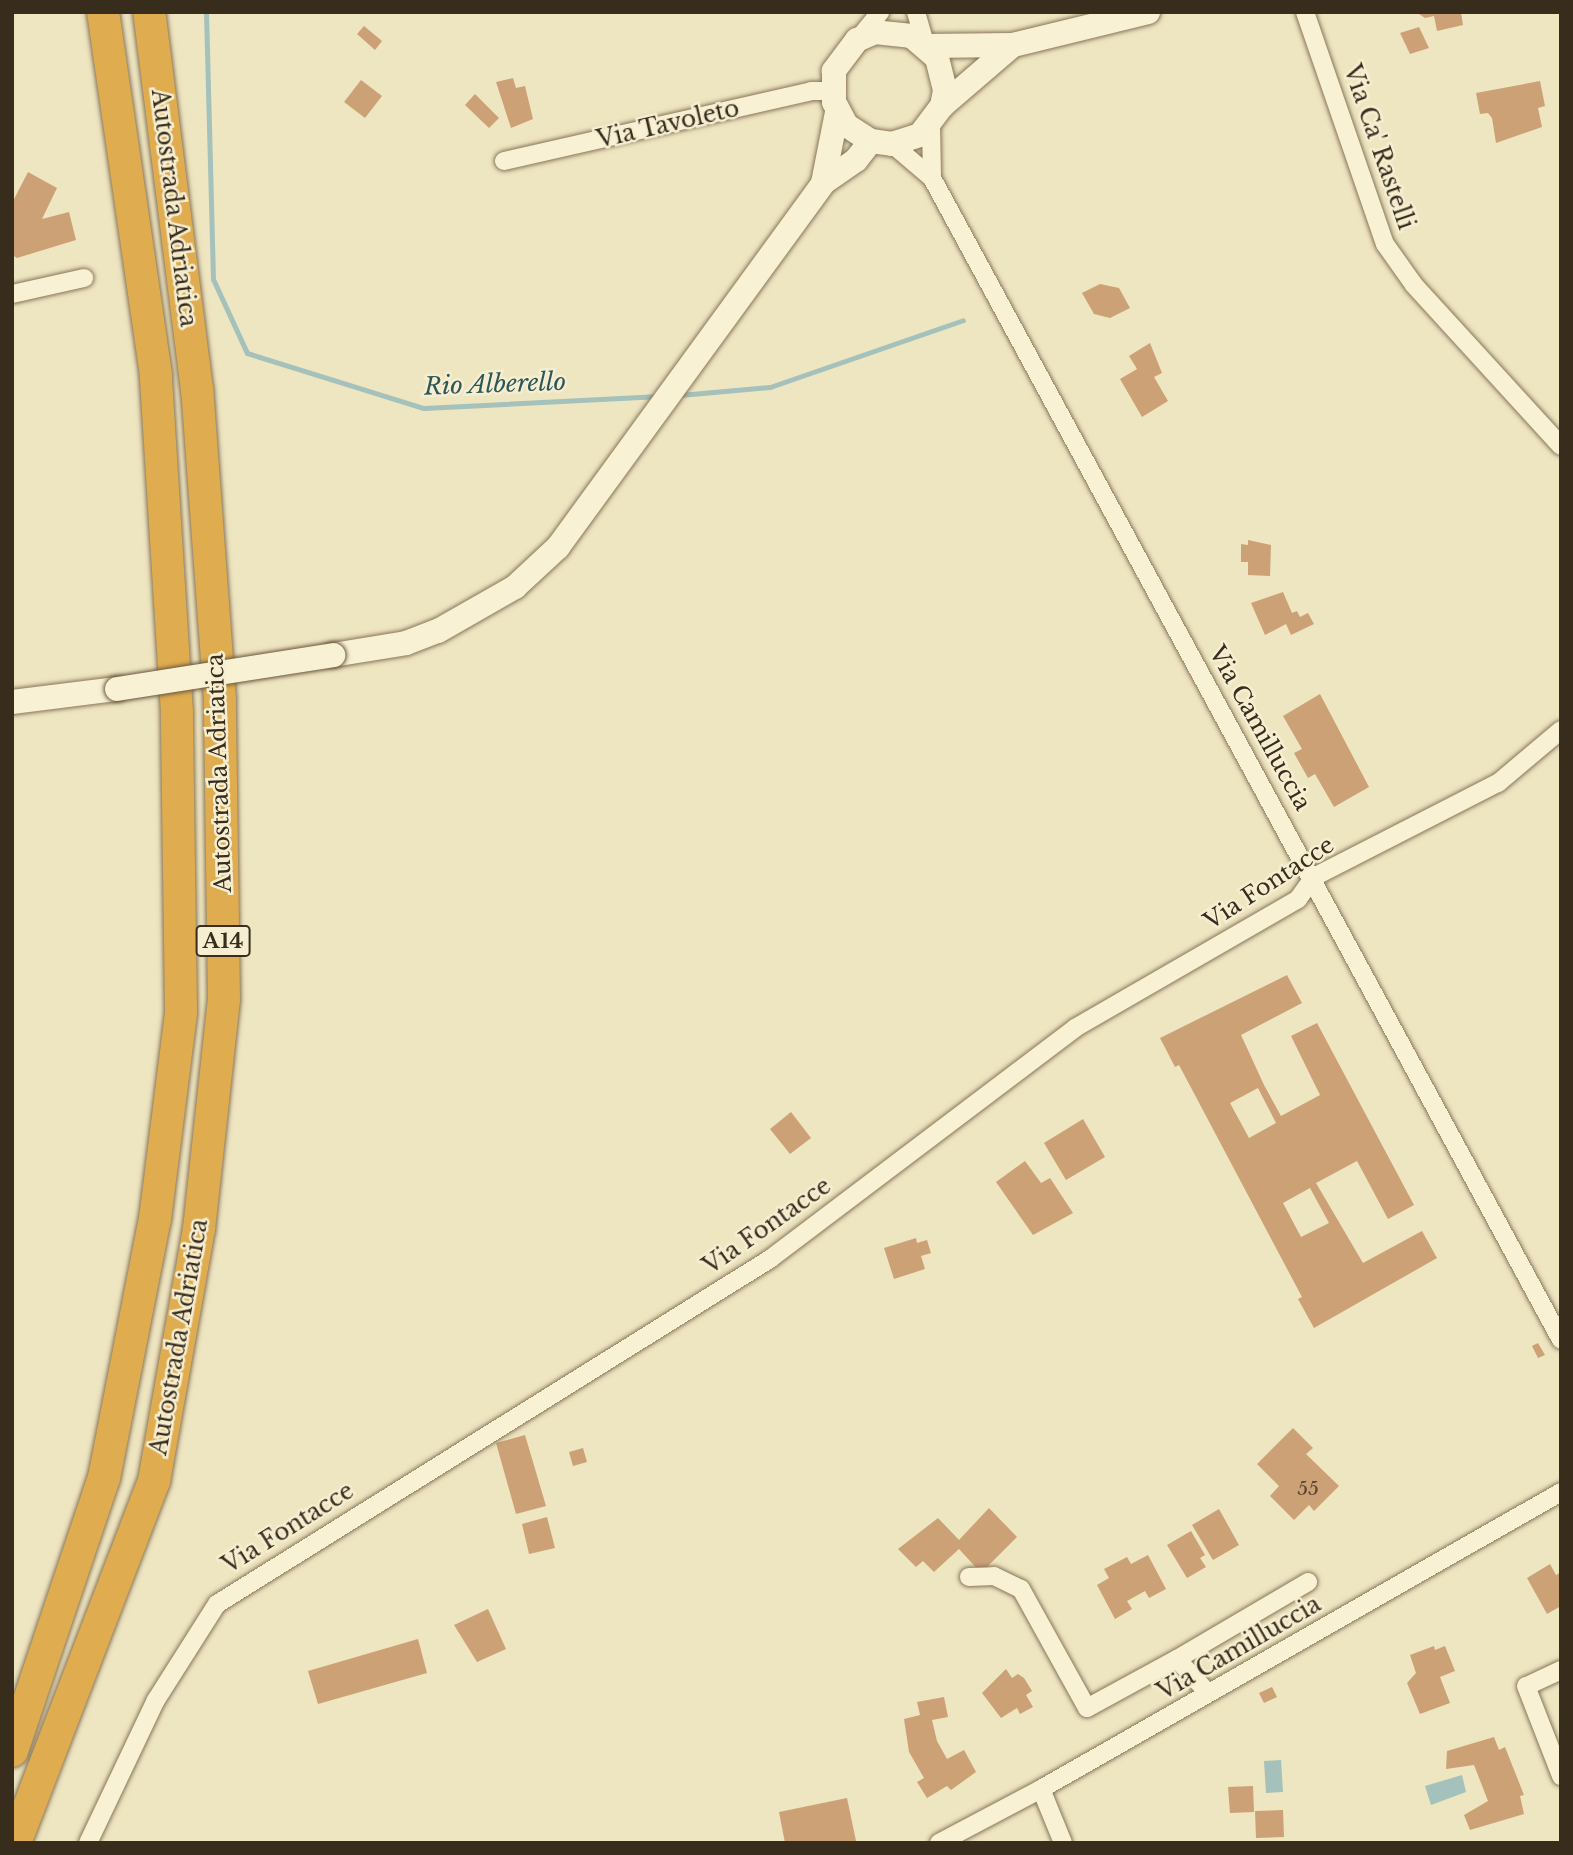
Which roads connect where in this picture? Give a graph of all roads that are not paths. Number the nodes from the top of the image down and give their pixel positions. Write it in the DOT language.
graph roads {
  1 [pos="103,12"];
  2 [pos="149,12"];
  3 [pos="880,12"];
  4 [pos="916,12"];
  5 [pos="1148,12"];
  6 [pos="1305,12"];
  7 [pos="857,40"];
  8 [pos="1013,45"];
  9 [pos="926,46"];
  10 [pos="835,101"];
  11 [pos="936,116"];
  12 [pos="881,143"];
  13 [pos="504,161"];
  14 [pos="932,178"];
  15 [pos="823,183"];
  16 [pos="84,278"];
  17 [pos="12,294"];
  18 [pos="1561,446"];
  19 [pos="12,702"];
  20 [pos="1561,730"];
  21 [pos="1314,877"];
  22 [pos="1561,1340"];
  23 [pos="1561,1492"];
  24 [pos="969,1577"];
  25 [pos="1308,1582"];
  26 [pos="1177,1658"];
  27 [pos="1561,1671"];
  28 [pos="1208,1693"];
  29 [pos="12,1751"];
  30 [pos="1561,1776"];
  31 [pos="1041,1789"];
  32 [pos="15,1843"];
  33 [pos="89,1843"];
  34 [pos="939,1843"];
  35 [pos="1063,1843"];
  1 -- 29 [label="highway, Autostrada Adriatica / A14"];
  2 -- 32 [label="highway, Autostrada Adriatica / A14"];
  3 -- 7 [label="street"];
  4 -- 9 [label="street"];
  5 -- 8 [label="main road"];
  6 -- 18 [label="street, Via Ca' Rastelli"];
  7 -- 9 [label="main road"];
  7 -- 10 [label="main road"];
  8 -- 9 [label="main road"];
  8 -- 11 [label="main road"];
  9 -- 11 [label="main road"];
  10 -- 12 [label="main road"];
  10 -- 13 [label="street, Via Tavoleto"];
  10 -- 15 [label="main road"];
  11 -- 12 [label="main road"];
  11 -- 14 [label="street, Via Camilluccia"];
  12 -- 14 [label="street, Via Camilluccia"];
  12 -- 15 [label="main road"];
  14 -- 21 [label="street, Via Camilluccia"];
  15 -- 19 [label="main road, bridge"];
  16 -- 17 [label="street"];
  20 -- 21 [label="street, Via Fontacce"];
  21 -- 22 [label="street, Via Camilluccia"];
  21 -- 33 [label="street, Via Fontacce"];
  23 -- 28 [label="street, Via Camilluccia"];
  24 -- 26 [label="street"];
  25 -- 26 [label="street"];
  26 -- 28 [label="street"];
  27 -- 30 [label="street"];
  28 -- 31 [label="street, Via Camilluccia"];
  31 -- 34 [label="street, Via Camilluccia"];
  31 -- 35 [label="street"];
}
